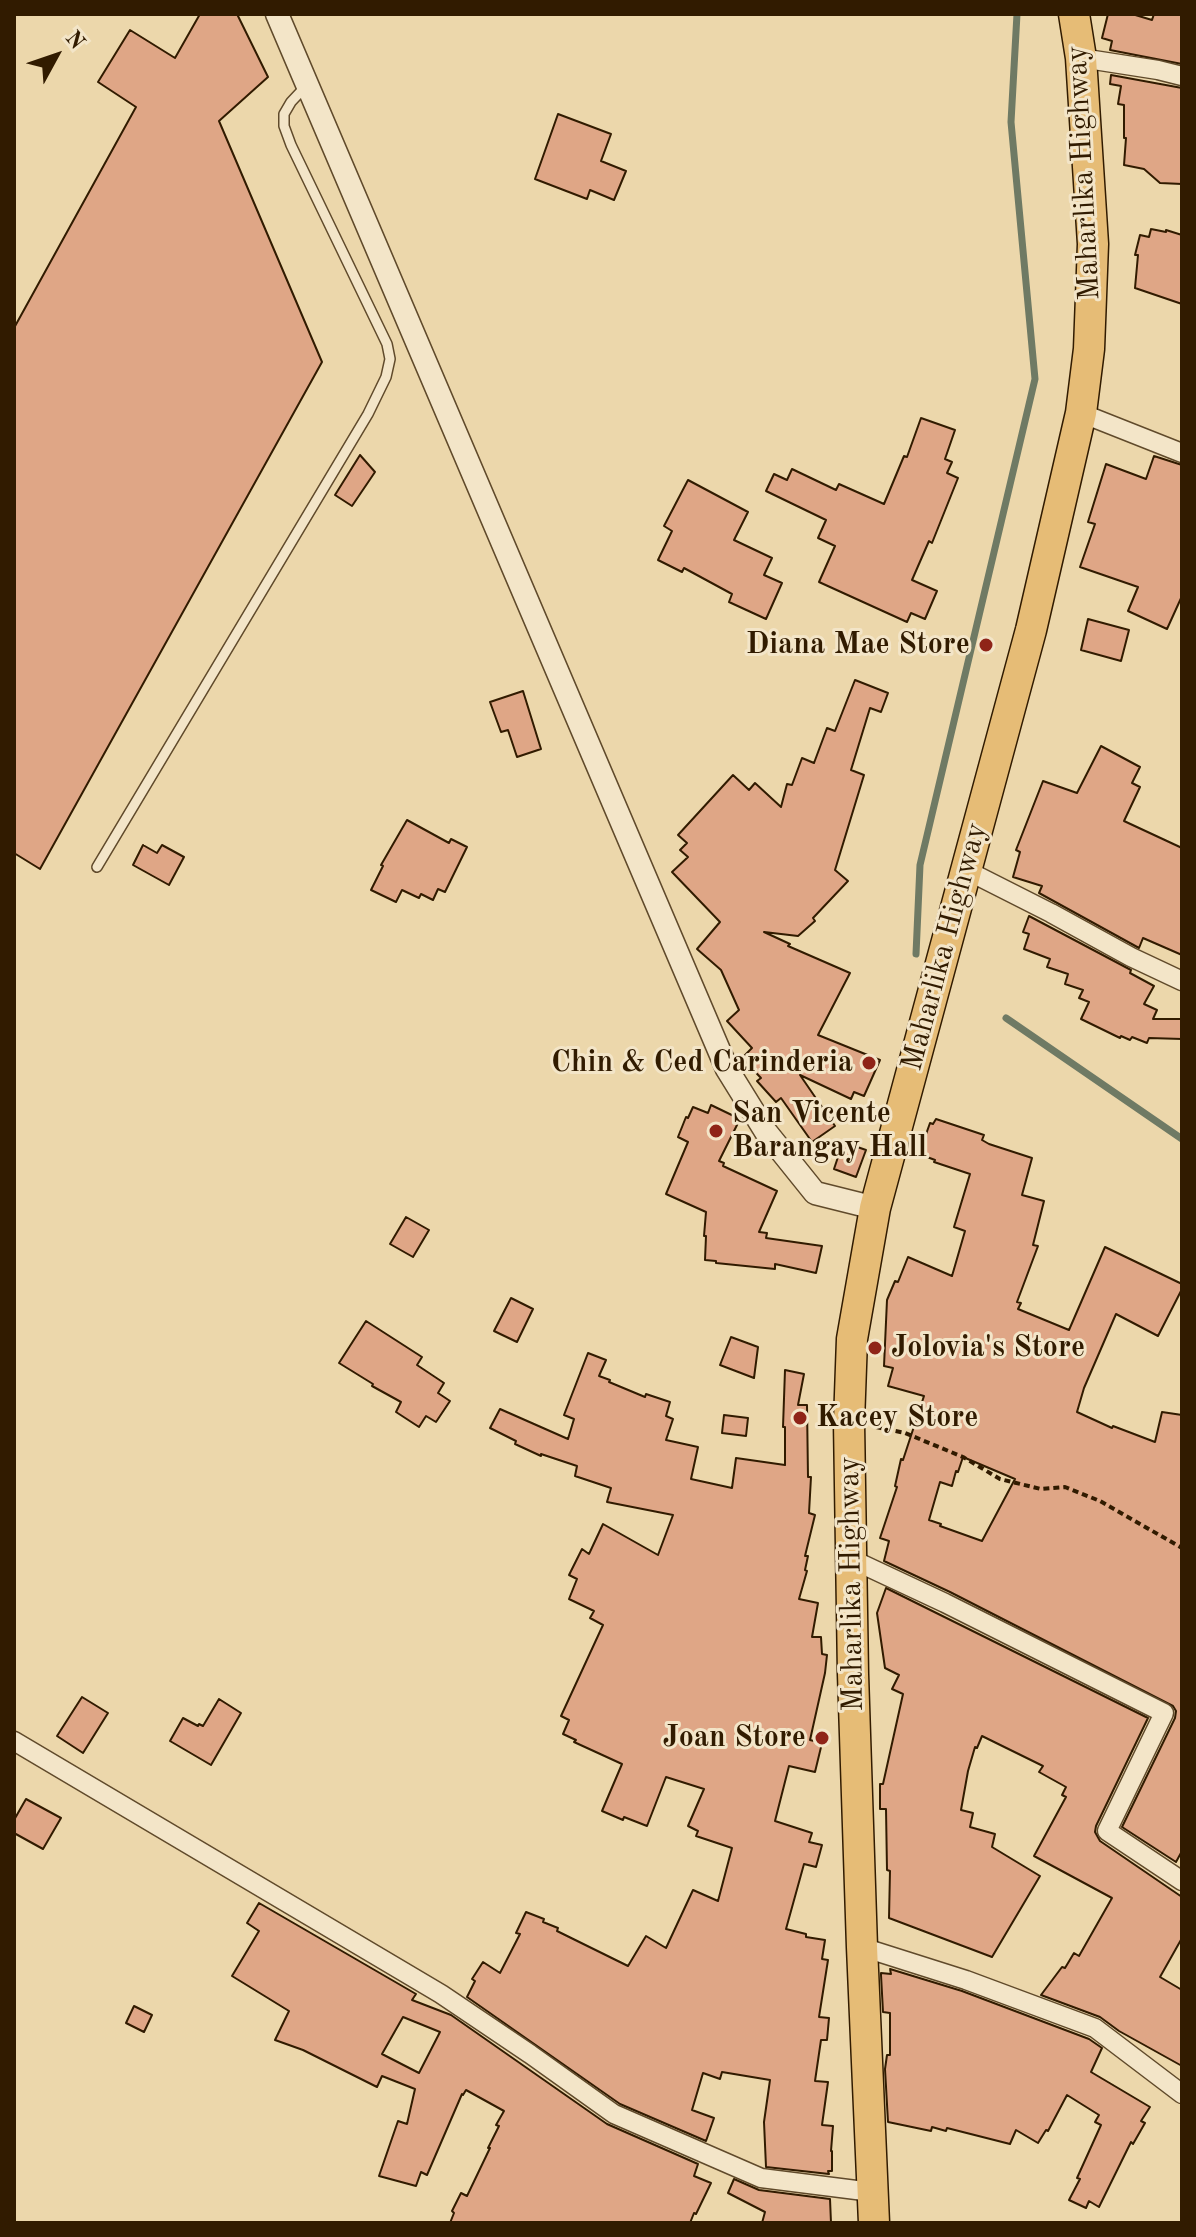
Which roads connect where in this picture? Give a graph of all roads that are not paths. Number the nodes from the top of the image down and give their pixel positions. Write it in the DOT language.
graph roads {
  1 [pos="277,14"];
  2 [pos="1074,14"];
  3 [pos="1081,58"];
  4 [pos="1182,76"];
  5 [pos="308,83"];
  6 [pos="1081,413"];
  7 [pos="1182,453"];
  8 [pos="97,867"];
  9 [pos="966,870"];
  10 [pos="1182,981"];
  11 [pos="875,1208"];
  12 [pos="851,1559"];
  13 [pos="14,1741"];
  14 [pos="1182,1881"];
  15 [pos="862,1947"];
  16 [pos="1182,2094"];
  17 [pos="872,2192"];
  18 [pos="874,2223"];
  1 -- 5 [label="street"];
  2 -- 3 [label="highway, Maharlika Highway"];
  3 -- 4 [label="street"];
  3 -- 6 [label="highway, Maharlika Highway"];
  5 -- 8 [label="lane"];
  5 -- 11 [label="street"];
  6 -- 7 [label="street"];
  6 -- 9 [label="highway, Maharlika Highway"];
  9 -- 10 [label="street"];
  9 -- 11 [label="highway, Maharlika Highway"];
  11 -- 12 [label="highway, Maharlika Highway"];
  12 -- 14 [label="street"];
  12 -- 15 [label="highway, Maharlika Highway"];
  13 -- 17 [label="street"];
  15 -- 16 [label="street"];
  15 -- 17 [label="highway, Maharlika Highway"];
  17 -- 18 [label="highway, Maharlika Highway"];
}
